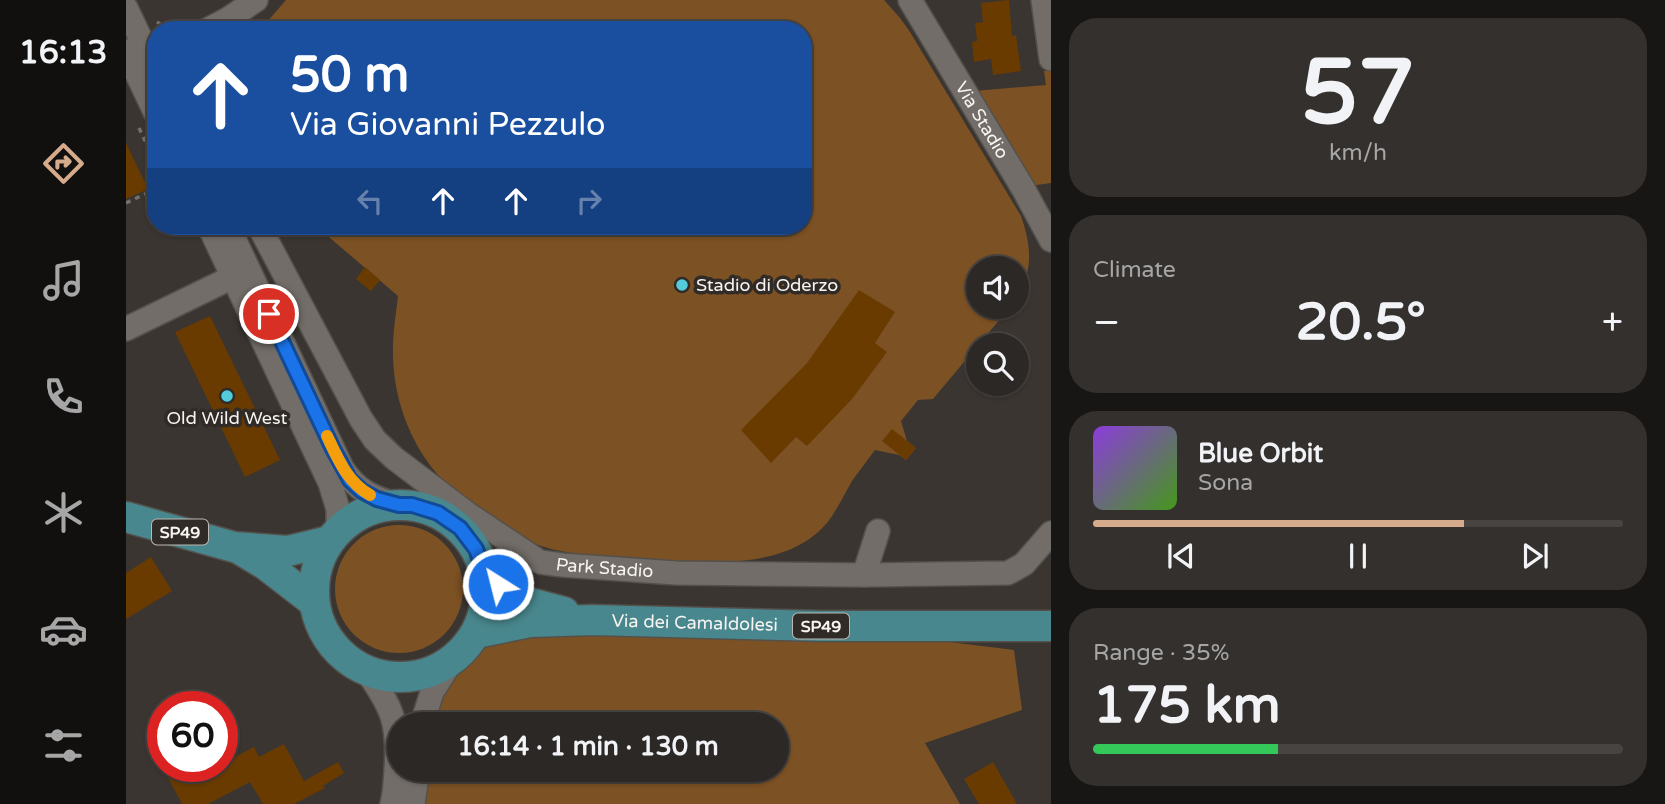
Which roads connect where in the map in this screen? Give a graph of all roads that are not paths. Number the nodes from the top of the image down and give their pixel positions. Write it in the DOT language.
graph roads {
  1 [pos="909,0"];
  2 [pos="1043,0"];
  3 [pos="254,2"];
  4 [pos="126,8"];
  5 [pos="224,21"];
  6 [pos="244,21"];
  7 [pos="147,48"];
  8 [pos="126,51"];
  9 [pos="1051,59"];
  10 [pos="147,95"];
  11 [pos="215,235"];
  12 [pos="230,235"];
  13 [pos="265,235"];
  14 [pos="1051,240"];
  15 [pos="240,273"];
  16 [pos="126,329"];
  17 [pos="399,505"];
  18 [pos="126,516"];
  19 [pos="878,531"];
  20 [pos="1051,533"];
  21 [pos="334,536"];
  22 [pos="234,547"];
  23 [pos="485,574"];
  24 [pos="864,575"];
  25 [pos="314,602"];
  26 [pos="592,620"];
  27 [pos="1051,626"];
  28 [pos="476,633"];
  29 [pos="453,659"];
  30 [pos="365,670"];
  31 [pos="426,712"];
  32 [pos="416,782"];
  33 [pos="392,804"];
  34 [pos="413,804"];
  1 -- 14 [label="street, Via Stadio"];
  2 -- 9 [label="street"];
  3 -- 5 [label="street"];
  3 -- 6 [label="street"];
  4 -- 7 [label="street"];
  8 -- 10 [label="street"];
  11 -- 15 [label="street"];
  12 -- 15 [label="street"];
  13 -- 24 [label="street, Park Stadio"];
  15 -- 16 [label="street"];
  15 -- 17 [label="street"];
  15 -- 21 [label="street"];
  17 -- 21 [label="main road, SP49"];
  17 -- 23 [label="main road, SP49"];
  18 -- 22 [label="main road, SP49"];
  19 -- 24 [label="street"];
  20 -- 24 [label="street, Park Stadio"];
  21 -- 22 [label="main road, SP49"];
  21 -- 25 [label="main road, SP49"];
  22 -- 25 [label="main road, SP49"];
  23 -- 26 [label="main road, Via dei Camaldolesi / SP49"];
  23 -- 28 [label="main road, SP49"];
  25 -- 30 [label="main road, SP49"];
  26 -- 27 [label="main road, Via dei Camaldolesi / SP49"];
  26 -- 28 [label="main road, Via dei Camaldolesi / SP49"];
  28 -- 29 [label="main road, SP49"];
  29 -- 30 [label="main road, SP49"];
  29 -- 31 [label="street"];
  30 -- 33 [label="street"];
  32 -- 34 [label="street"];
}
